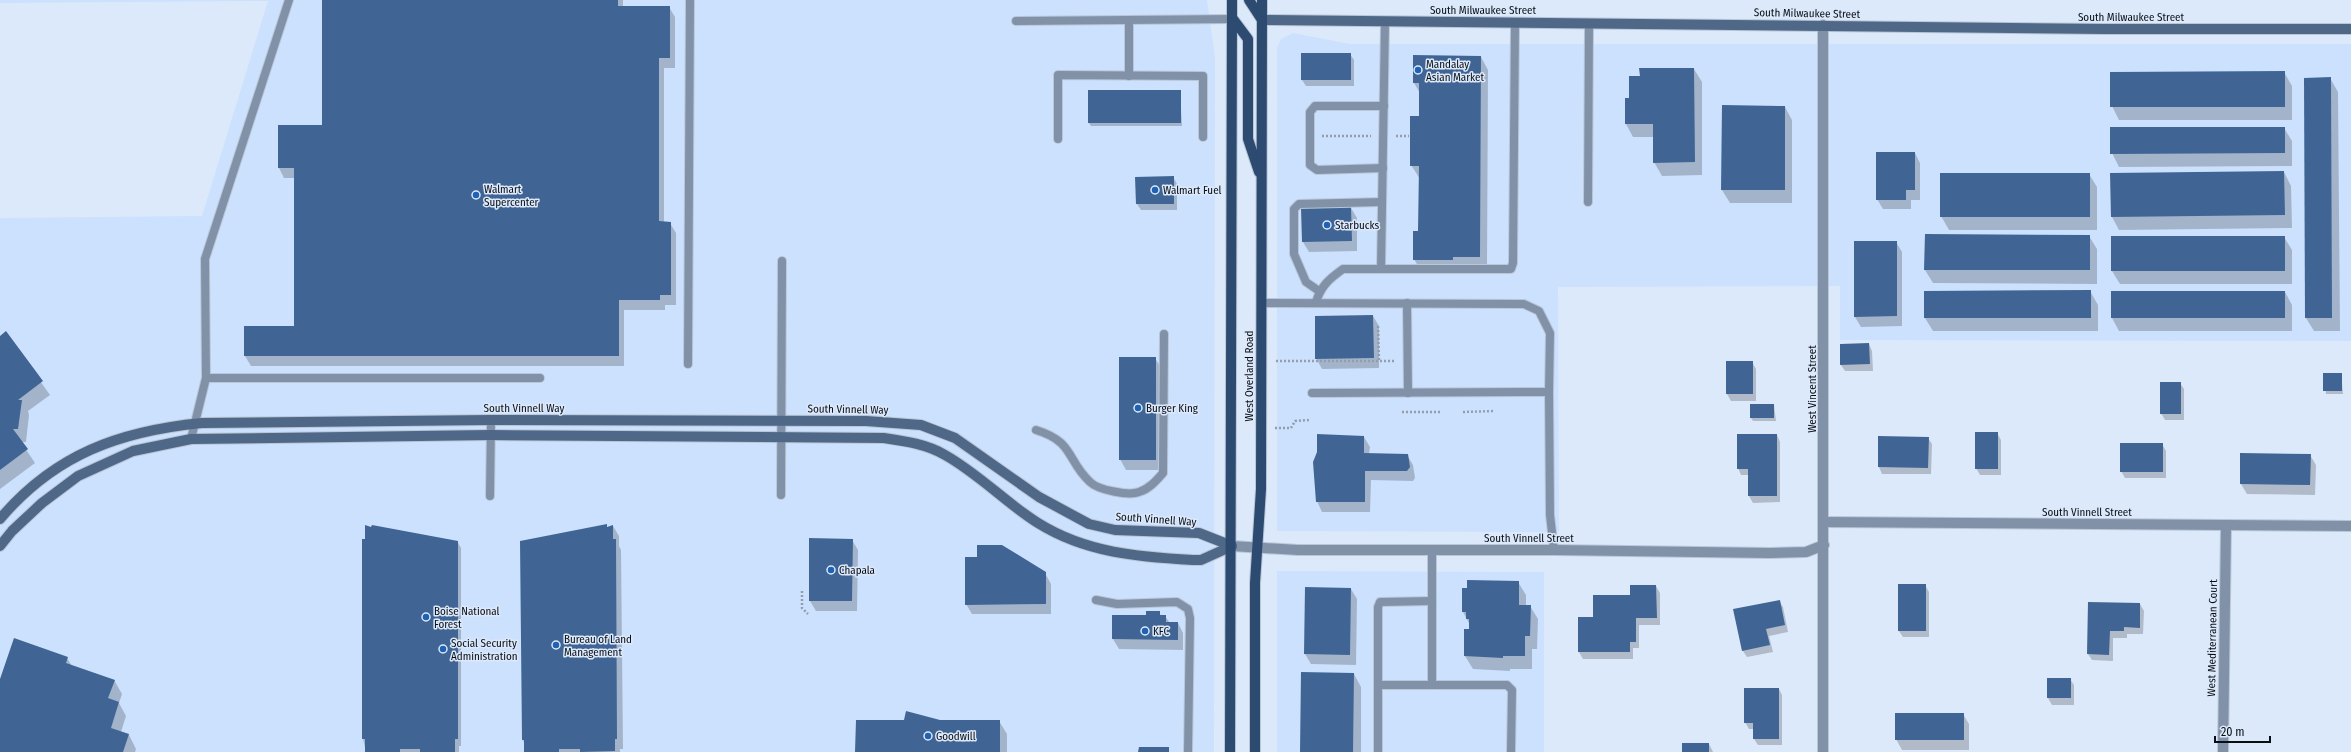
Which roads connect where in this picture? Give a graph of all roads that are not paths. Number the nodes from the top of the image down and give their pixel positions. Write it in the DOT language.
graph roads {
  1 [pos="289,0"];
  2 [pos="690,0"];
  3 [pos="1232,0"];
  4 [pos="1249,0"];
  5 [pos="1262,0"];
  6 [pos="1233,19"];
  7 [pos="1262,20"];
  8 [pos="1016,21"];
  9 [pos="1128,21"];
  10 [pos="1385,22"];
  11 [pos="1515,23"];
  12 [pos="1589,23"];
  13 [pos="1823,25"];
  14 [pos="2351,29"];
  15 [pos="1129,76"];
  16 [pos="1384,106"];
  17 [pos="1203,137"];
  18 [pos="1058,139"];
  19 [pos="1383,168"];
  20 [pos="1262,179"];
  21 [pos="1382,202"];
  22 [pos="1588,202"];
  23 [pos="782,261"];
  24 [pos="1381,269"];
  25 [pos="1319,291"];
  26 [pos="1316,302"];
  27 [pos="1262,303"];
  28 [pos="1407,303"];
  29 [pos="1164,334"];
  30 [pos="688,364"];
  31 [pos="206,378"];
  32 [pos="540,378"];
  33 [pos="1549,392"];
  34 [pos="1312,393"];
  35 [pos="1408,393"];
  36 [pos="491,420"];
  37 [pos="780,420"];
  38 [pos="317,422"];
  39 [pos="193,424"];
  40 [pos="1036,430"];
  41 [pos="490,435"];
  42 [pos="780,437"];
  43 [pos="317,438"];
  44 [pos="191,440"];
  45 [pos="781,494"];
  46 [pos="490,496"];
  47 [pos="0,519"];
  48 [pos="1824,522"];
  49 [pos="2226,525"];
  50 [pos="2351,526"];
  51 [pos="1824,545"];
  52 [pos="0,546"];
  53 [pos="1232,546"];
  54 [pos="1257,547"];
  55 [pos="1554,550"];
  56 [pos="1432,551"];
  57 [pos="1096,600"];
  58 [pos="1432,601"];
  59 [pos="1378,685"];
  60 [pos="1432,685"];
  61 [pos="1188,752"];
  62 [pos="1230,752"];
  63 [pos="1255,752"];
  64 [pos="1378,752"];
  65 [pos="1512,752"];
  66 [pos="1823,752"];
  67 [pos="2223,752"];
  1 -- 31 [label="lane"];
  2 -- 30 [label="lane"];
  3 -- 6 [label="main road, West Overland Road"];
  4 -- 7 [label="main road"];
  5 -- 7 [label="main road, West Overland Road"];
  6 -- 9 [label="lane"];
  6 -- 20 [label="main road"];
  6 -- 53 [label="main road, West Overland Road"];
  7 -- 10 [label="street, South Milwaukee Street"];
  7 -- 20 [label="main road, West Overland Road"];
  8 -- 9 [label="lane"];
  9 -- 15 [label="lane"];
  10 -- 11 [label="street, South Milwaukee Street"];
  10 -- 16 [label="lane"];
  11 -- 12 [label="street, South Milwaukee Street"];
  11 -- 24 [label="lane"];
  12 -- 13 [label="street, South Milwaukee Street"];
  12 -- 22 [label="lane"];
  13 -- 14 [label="street, South Milwaukee Street"];
  13 -- 48 [label="street, West Vincent Street"];
  15 -- 17 [label="lane"];
  15 -- 18 [label="lane"];
  16 -- 19 [label="lane"];
  16 -- 19 [label="lane"];
  19 -- 21 [label="lane"];
  20 -- 27 [label="main road, West Overland Road"];
  21 -- 24 [label="lane"];
  21 -- 25 [label="lane"];
  23 -- 37 [label="lane"];
  24 -- 25 [label="lane"];
  25 -- 26 [label="lane"];
  26 -- 27 [label="lane"];
  26 -- 28 [label="lane"];
  27 -- 54 [label="main road, West Overland Road"];
  28 -- 33 [label="lane"];
  28 -- 35 [label="lane"];
  29 -- 40 [label="lane"];
  31 -- 32 [label="lane"];
  31 -- 39 [label="lane"];
  33 -- 35 [label="lane"];
  33 -- 55 [label="lane"];
  34 -- 35 [label="lane"];
  36 -- 37 [label="street, South Vinnell Way"];
  36 -- 38 [label="street, South Vinnell Way"];
  36 -- 41 [label="lane"];
  37 -- 42 [label="lane"];
  37 -- 53 [label="street, South Vinnell Way"];
  38 -- 39 [label="street, South Vinnell Way"];
  38 -- 43 [label="street"];
  39 -- 44 [label="lane"];
  39 -- 47 [label="street, South Vinnell Way"];
  41 -- 42 [label="street"];
  41 -- 43 [label="street"];
  41 -- 46 [label="lane"];
  42 -- 45 [label="lane"];
  42 -- 53 [label="street"];
  43 -- 44 [label="street"];
  44 -- 52 [label="street"];
  48 -- 49 [label="street, South Vinnell Street"];
  48 -- 51 [label="street, West Vincent Street"];
  49 -- 50 [label="street, South Vinnell Street"];
  49 -- 67 [label="street, West Mediterranean Court"];
  51 -- 55 [label="street, South Vinnell Street"];
  51 -- 66 [label="street, West Vincent Street"];
  53 -- 54 [label="street, South Vinnell Street"];
  53 -- 62 [label="main road, West Overland Road"];
  54 -- 56 [label="street, South Vinnell Street"];
  54 -- 63 [label="main road, West Overland Road"];
  55 -- 56 [label="street, South Vinnell Street"];
  56 -- 58 [label="lane"];
  57 -- 61 [label="lane"];
  58 -- 59 [label="lane"];
  58 -- 60 [label="lane"];
  59 -- 60 [label="lane"];
  59 -- 64 [label="lane"];
  60 -- 65 [label="lane"];
}
